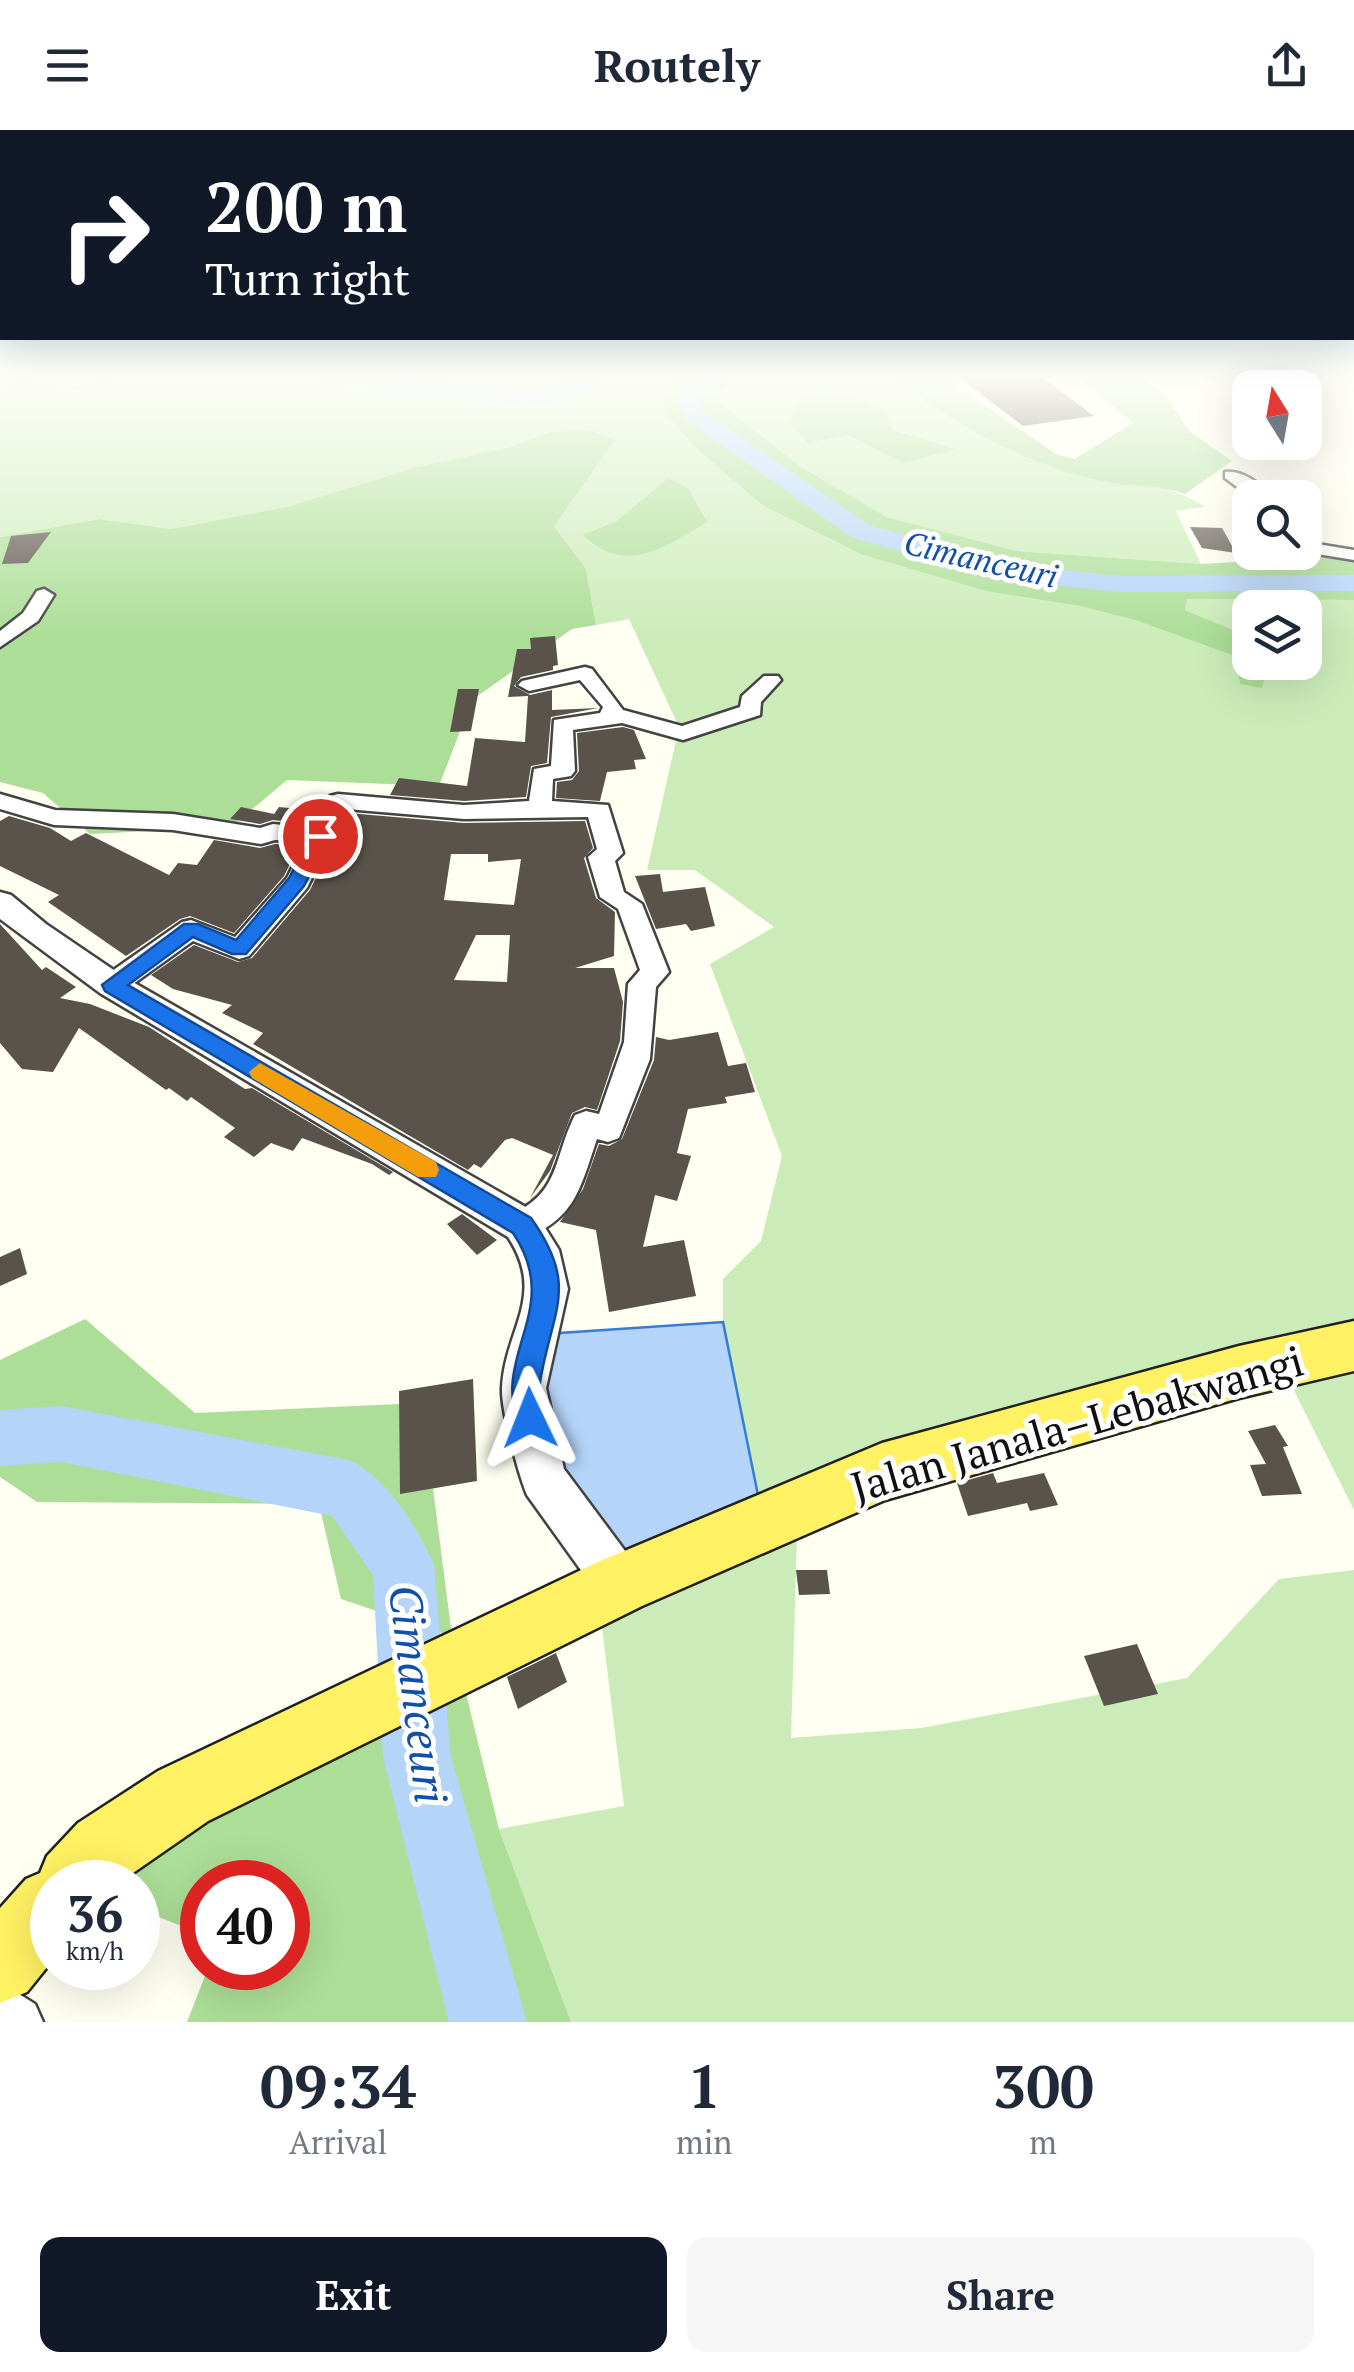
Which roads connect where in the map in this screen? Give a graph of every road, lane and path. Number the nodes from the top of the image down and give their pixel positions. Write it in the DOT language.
graph roads {
  1 [pos="1231,475"];
  2 [pos="1239,480"];
  3 [pos="1322,550"];
  4 [pos="1354,555"];
  5 [pos="44,594"];
  6 [pos="0,641"];
  7 [pos="772,680"];
  8 [pos="529,684"];
  9 [pos="608,718"];
  10 [pos="0,802"];
  11 [pos="540,808"];
  12 [pos="320,836"];
  13 [pos="0,902"];
  14 [pos="112,985"];
  15 [pos="522,1225"];
  16 [pos="1354,1346"];
  17 [pos="620,1584"];
  18 [pos="92,1860"];
  19 [pos="30,1930"];
  20 [pos="0,1964"];
  21 [pos="0,2008"];
  22 [pos="17,2022"];
  1 -- 2 [label="street"];
  3 -- 4 [label="street"];
  5 -- 6 [label="street"];
  7 -- 9 [label="street"];
  8 -- 9 [label="street"];
  9 -- 11 [label="street"];
  10 -- 12 [label="street"];
  11 -- 12 [label="street"];
  11 -- 15 [label="street"];
  12 -- 14 [label="street"];
  13 -- 14 [label="street"];
  14 -- 15 [label="street"];
  15 -- 17 [label="street"];
  16 -- 17 [label="main road, Jalan Janala–Lebakwangi"];
  17 -- 18 [label="main road, Jalan Janala–Lebakwangi"];
  19 -- 20 [label="main road"];
  21 -- 22 [label="street"];
}
